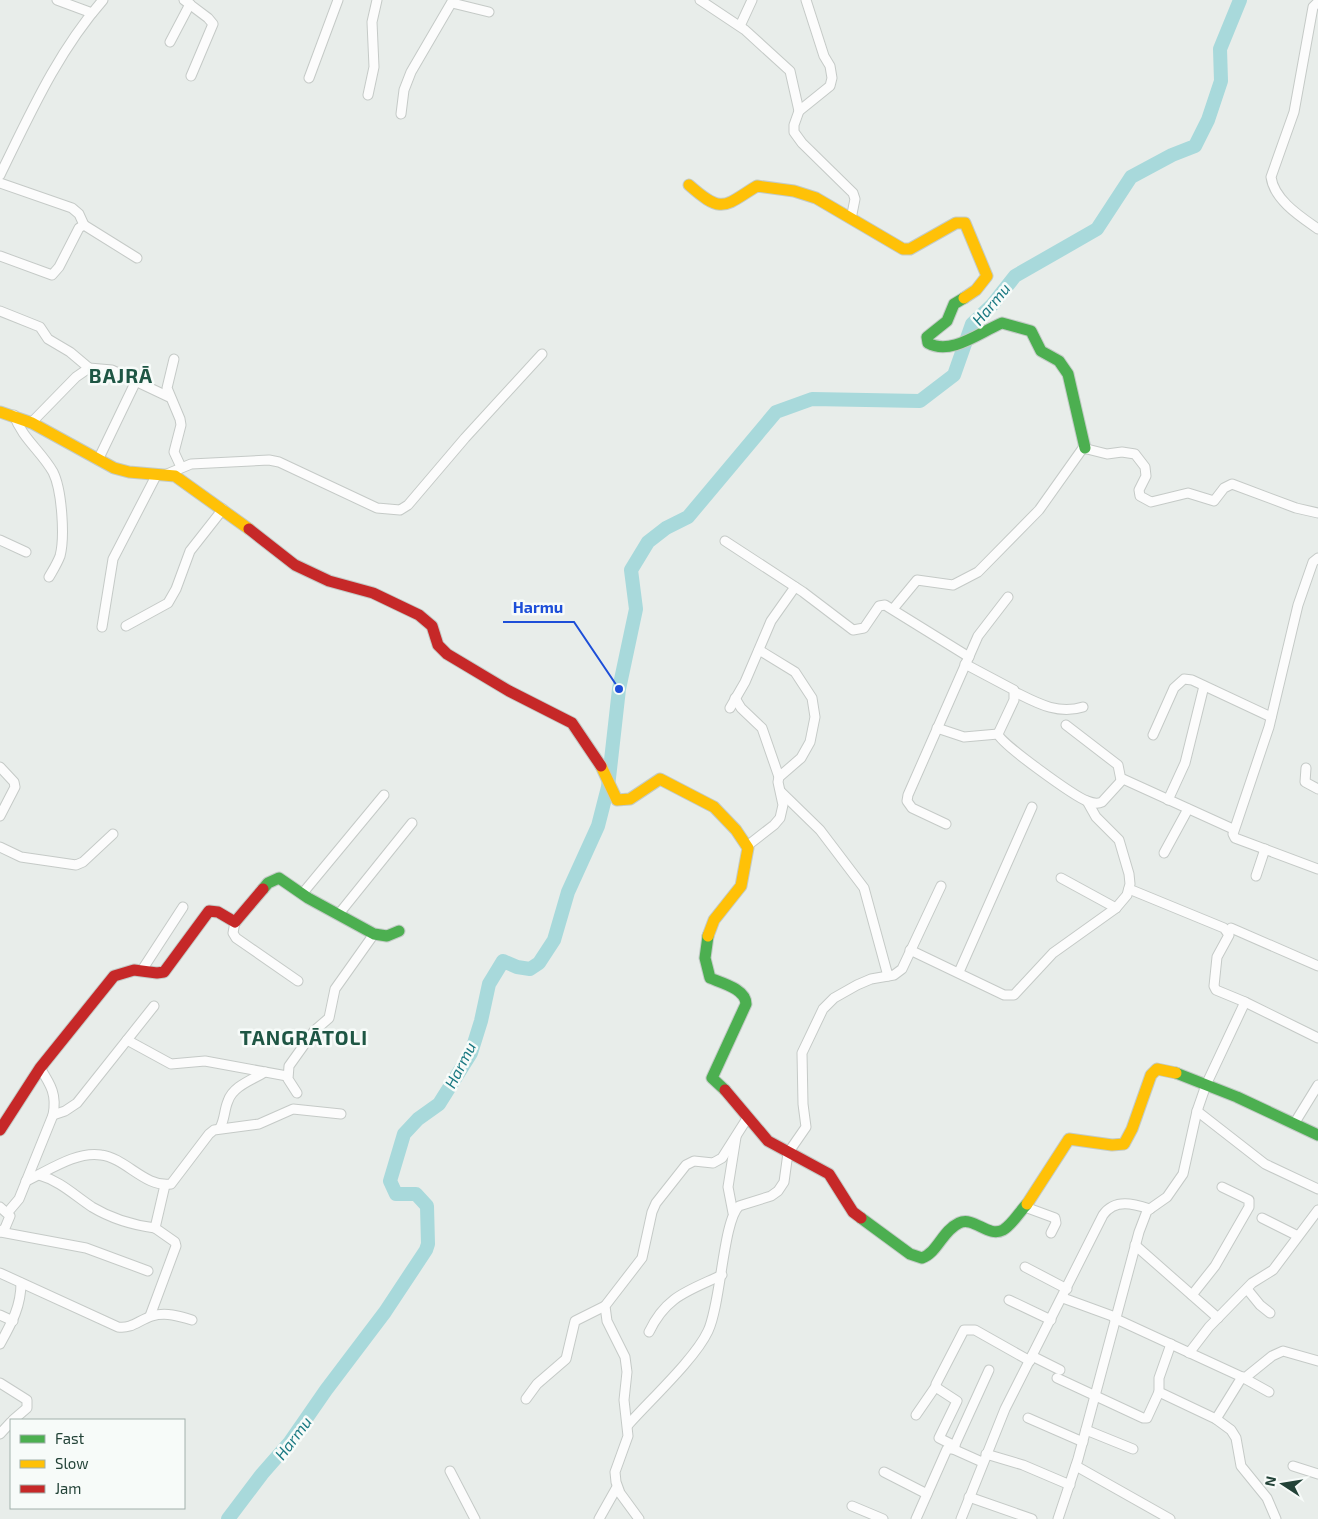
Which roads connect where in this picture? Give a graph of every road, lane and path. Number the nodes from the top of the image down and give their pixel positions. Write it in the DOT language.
graph roads {
  1 [pos="57,0"];
  2 [pos="103,0"];
  3 [pos="338,0"];
  4 [pos="377,0"];
  5 [pos="700,0"];
  6 [pos="752,0"];
  7 [pos="806,0"];
  8 [pos="453,1"];
  9 [pos="187,2"];
  10 [pos="1318,2"];
  11 [pos="489,12"];
  12 [pos="92,13"];
  13 [pos="740,26"];
  14 [pos="170,42"];
  15 [pos="191,76"];
  16 [pos="309,78"];
  17 [pos="368,95"];
  18 [pos="799,111"];
  19 [pos="401,114"];
  20 [pos="0,151"];
  21 [pos="10,155"];
  22 [pos="0,175"];
  23 [pos="0,183"];
  24 [pos="689,185"];
  25 [pos="851,219"];
  26 [pos="84,225"];
  27 [pos="1318,229"];
  28 [pos="0,256"];
  29 [pos="138,258"];
  30 [pos="0,311"];
  31 [pos="542,354"];
  32 [pos="174,359"];
  33 [pos="89,368"];
  34 [pos="136,381"];
  35 [pos="169,397"];
  36 [pos="0,412"];
  37 [pos="14,415"];
  38 [pos="33,421"];
  39 [pos="1085,448"];
  40 [pos="98,460"];
  41 [pos="181,467"];
  42 [pos="162,474"];
  43 [pos="223,509"];
  44 [pos="1318,513"];
  45 [pos="0,540"];
  46 [pos="725,541"];
  47 [pos="26,552"];
  48 [pos="1318,558"];
  49 [pos="49,577"];
  50 [pos="795,587"];
  51 [pos="1008,597"];
  52 [pos="893,610"];
  53 [pos="126,626"];
  54 [pos="102,627"];
  55 [pos="759,650"];
  56 [pos="967,661"];
  57 [pos="1204,686"];
  58 [pos="1015,692"];
  59 [pos="736,698"];
  60 [pos="1083,707"];
  61 [pos="730,708"];
  62 [pos="1271,716"];
  63 [pos="1066,725"];
  64 [pos="937,728"];
  65 [pos="998,734"];
  66 [pos="1153,735"];
  67 [pos="0,767"];
  68 [pos="1306,768"];
  69 [pos="779,777"];
  70 [pos="1121,780"];
  71 [pos="1318,789"];
  72 [pos="781,792"];
  73 [pos="384,795"];
  74 [pos="1168,800"];
  75 [pos="1087,801"];
  76 [pos="1032,807"];
  77 [pos="1188,809"];
  78 [pos="0,816"];
  79 [pos="412,823"];
  80 [pos="946,824"];
  81 [pos="1233,829"];
  82 [pos="113,834"];
  83 [pos="747,846"];
  84 [pos="0,847"];
  85 [pos="1265,849"];
  86 [pos="1164,853"];
  87 [pos="1318,869"];
  88 [pos="1256,876"];
  89 [pos="1061,878"];
  90 [pos="941,886"];
  91 [pos="1129,889"];
  92 [pos="302,894"];
  93 [pos="182,907"];
  94 [pos="1116,908"];
  95 [pos="338,915"];
  96 [pos="234,922"];
  97 [pos="1231,928"];
  98 [pos="400,931"];
  99 [pos="374,934"];
  100 [pos="910,950"];
  101 [pos="1318,966"];
  102 [pos="142,970"];
  103 [pos="959,972"];
  104 [pos="888,976"];
  105 [pos="298,981"];
  106 [pos="1245,1002"];
  107 [pos="154,1006"];
  108 [pos="1318,1038"];
  109 [pos="127,1040"];
  110 [pos="40,1068"];
  111 [pos="265,1072"];
  112 [pos="287,1076"];
  113 [pos="1206,1085"];
  114 [pos="1318,1086"];
  115 [pos="297,1093"];
  116 [pos="1197,1111"];
  117 [pos="341,1114"];
  118 [pos="53,1115"];
  119 [pos="748,1117"];
  120 [pos="1294,1124"];
  121 [pos="220,1128"];
  122 [pos="0,1130"];
  123 [pos="736,1133"];
  124 [pos="1318,1135"];
  125 [pos="788,1153"];
  126 [pos="39,1175"];
  127 [pos="26,1181"];
  128 [pos="165,1185"];
  129 [pos="1222,1187"];
  130 [pos="1318,1188"];
  131 [pos="0,1206"];
  132 [pos="1025,1207"];
  133 [pos="1150,1208"];
  134 [pos="1318,1210"];
  135 [pos="8,1212"];
  136 [pos="733,1213"];
  137 [pos="1262,1218"];
  138 [pos="1314,1220"];
  139 [pos="155,1228"];
  140 [pos="0,1232"];
  141 [pos="1051,1233"];
  142 [pos="1298,1236"];
  143 [pos="1135,1246"];
  144 [pos="1025,1267"];
  145 [pos="148,1271"];
  146 [pos="0,1274"];
  147 [pos="722,1275"];
  148 [pos="21,1283"];
  149 [pos="1068,1289"];
  150 [pos="1247,1289"];
  151 [pos="1192,1295"];
  152 [pos="1062,1298"];
  153 [pos="1009,1300"];
  154 [pos="605,1306"];
  155 [pos="1270,1313"];
  156 [pos="0,1315"];
  157 [pos="150,1316"];
  158 [pos="1114,1318"];
  159 [pos="1218,1318"];
  160 [pos="192,1320"];
  161 [pos="1051,1320"];
  162 [pos="13,1321"];
  163 [pos="649,1332"];
  164 [pos="0,1344"];
  165 [pos="1171,1344"];
  166 [pos="1188,1352"];
  167 [pos="1031,1358"];
  168 [pos="1318,1361"];
  169 [pos="989,1370"];
  170 [pos="1242,1377"];
  171 [pos="0,1383"];
  172 [pos="936,1386"];
  173 [pos="1159,1392"];
  174 [pos="1269,1392"];
  175 [pos="1095,1397"];
  176 [pos="526,1399"];
  177 [pos="916,1415"];
  178 [pos="1028,1418"];
  179 [pos="14,1419"];
  180 [pos="1216,1419"];
  181 [pos="10,1423"];
  182 [pos="628,1425"];
  183 [pos="1086,1430"];
  184 [pos="0,1434"];
  185 [pos="1083,1442"];
  186 [pos="954,1447"];
  187 [pos="1133,1449"];
  188 [pos="984,1458"];
  189 [pos="1076,1466"];
  190 [pos="1293,1466"];
  191 [pos="450,1471"];
  192 [pos="884,1472"];
  193 [pos="1318,1474"];
  194 [pos="1070,1485"];
  195 [pos="618,1487"];
  196 [pos="927,1494"];
  197 [pos="969,1497"];
  198 [pos="852,1506"];
  199 [pos="473,1518"];
  200 [pos="599,1519"];
  201 [pos="640,1519"];
  202 [pos="882,1519"];
  203 [pos="916,1519"];
  204 [pos="961,1519"];
  205 [pos="1032,1519"];
  206 [pos="1058,1519"];
  207 [pos="1170,1519"];
  208 [pos="1276,1519"];
  1 -- 12 [label="street"];
  2 -- 12 [label="street"];
  3 -- 16 [label="street"];
  4 -- 17 [label="street"];
  5 -- 13 [label="street"];
  6 -- 13 [label="street"];
  7 -- 18 [label="street"];
  8 -- 11 [label="street"];
  8 -- 19 [label="street"];
  9 -- 14 [label="street"];
  9 -- 15 [label="street"];
  10 -- 27 [label="street"];
  12 -- 21 [label="street"];
  13 -- 18 [label="street"];
  18 -- 25 [label="street"];
  20 -- 21 [label="street"];
  21 -- 22 [label="street"];
  23 -- 26 [label="street"];
  24 -- 25 [label="street"];
  25 -- 39 [label="street"];
  26 -- 28 [label="street"];
  26 -- 29 [label="street"];
  30 -- 33 [label="street"];
  31 -- 41 [label="street"];
  32 -- 35 [label="street"];
  33 -- 34 [label="street"];
  33 -- 38 [label="street"];
  34 -- 35 [label="street"];
  34 -- 40 [label="street"];
  35 -- 41 [label="street"];
  36 -- 37 [label="street"];
  37 -- 38 [label="street"];
  37 -- 49 [label="street"];
  38 -- 40 [label="street"];
  39 -- 44 [label="street"];
  39 -- 52 [label="street"];
  40 -- 42 [label="street"];
  41 -- 42 [label="street"];
  42 -- 43 [label="street"];
  42 -- 54 [label="street"];
  43 -- 53 [label="street"];
  43 -- 83 [label="street"];
  45 -- 47 [label="street"];
  46 -- 50 [label="street"];
  48 -- 62 [label="street"];
  50 -- 52 [label="street"];
  50 -- 55 [label="street"];
  51 -- 56 [label="street"];
  52 -- 56 [label="street"];
  55 -- 59 [label="street"];
  55 -- 69 [label="street"];
  56 -- 58 [label="street"];
  56 -- 64 [label="street"];
  57 -- 62 [label="street"];
  57 -- 66 [label="street"];
  57 -- 74 [label="street"];
  58 -- 60 [label="street"];
  58 -- 65 [label="street"];
  59 -- 61 [label="street"];
  59 -- 69 [label="street"];
  62 -- 81 [label="street"];
  63 -- 70 [label="street"];
  64 -- 65 [label="street"];
  64 -- 80 [label="street"];
  65 -- 75 [label="street"];
  67 -- 78 [label="street"];
  68 -- 71 [label="street"];
  69 -- 72 [label="street"];
  70 -- 74 [label="street"];
  70 -- 75 [label="street"];
  72 -- 83 [label="street"];
  72 -- 104 [label="street"];
  73 -- 92 [label="street"];
  74 -- 77 [label="street"];
  75 -- 91 [label="street"];
  76 -- 103 [label="street"];
  77 -- 81 [label="street"];
  77 -- 86 [label="street"];
  79 -- 95 [label="street"];
  81 -- 85 [label="street"];
  82 -- 84 [label="street"];
  83 -- 119 [label="street"];
  85 -- 87 [label="street"];
  85 -- 88 [label="street"];
  89 -- 94 [label="street"];
  90 -- 100 [label="street"];
  91 -- 94 [label="street"];
  91 -- 106 [label="street"];
  92 -- 95 [label="street"];
  92 -- 96 [label="street"];
  93 -- 102 [label="street"];
  94 -- 103 [label="street"];
  95 -- 99 [label="street"];
  96 -- 102 [label="street"];
  96 -- 105 [label="street"];
  97 -- 101 [label="street"];
  98 -- 99 [label="street"];
  99 -- 112 [label="street"];
  100 -- 103 [label="street"];
  100 -- 104 [label="street"];
  102 -- 110 [label="street"];
  104 -- 125 [label="street"];
  106 -- 108 [label="street"];
  106 -- 113 [label="street"];
  107 -- 109 [label="street"];
  109 -- 111 [label="street"];
  109 -- 118 [label="street"];
  110 -- 118 [label="street"];
  110 -- 122 [label="street"];
  111 -- 112 [label="street"];
  111 -- 121 [label="street"];
  112 -- 115 [label="street"];
  113 -- 116 [label="street"];
  113 -- 120 [label="street"];
  113 -- 132 [label="street"];
  114 -- 120 [label="street"];
  116 -- 130 [label="street"];
  116 -- 133 [label="street"];
  117 -- 121 [label="street"];
  118 -- 127 [label="street"];
  119 -- 123 [label="street"];
  119 -- 125 [label="street"];
  120 -- 124 [label="street"];
  121 -- 128 [label="street"];
  123 -- 136 [label="street"];
  123 -- 154 [label="street"];
  125 -- 132 [label="street"];
  125 -- 136 [label="street"];
  126 -- 127 [label="street"];
  126 -- 128 [label="street"];
  126 -- 139 [label="street"];
  127 -- 135 [label="street"];
  128 -- 139 [label="street"];
  129 -- 151 [label="street"];
  131 -- 135 [label="street"];
  132 -- 141 [label="street"];
  133 -- 143 [label="street"];
  133 -- 149 [label="street"];
  134 -- 138 [label="street"];
  135 -- 140 [label="street"];
  136 -- 147 [label="street"];
  137 -- 142 [label="street"];
  138 -- 142 [label="street"];
  139 -- 157 [label="street"];
  140 -- 145 [label="street"];
  142 -- 150 [label="street"];
  143 -- 151 [label="street"];
  143 -- 158 [label="street"];
  144 -- 149 [label="street"];
  146 -- 148 [label="street"];
  147 -- 163 [label="street"];
  147 -- 182 [label="street"];
  148 -- 157 [label="street"];
  148 -- 162 [label="street"];
  149 -- 152 [label="street"];
  150 -- 155 [label="street"];
  150 -- 159 [label="street"];
  151 -- 159 [label="street"];
  152 -- 158 [label="street"];
  152 -- 161 [label="street"];
  153 -- 161 [label="street"];
  154 -- 176 [label="street"];
  154 -- 182 [label="street"];
  156 -- 162 [label="street"];
  157 -- 160 [label="street"];
  158 -- 165 [label="street"];
  158 -- 175 [label="street"];
  159 -- 166 [label="street"];
  161 -- 167 [label="street"];
  162 -- 164 [label="street"];
  165 -- 166 [label="street"];
  165 -- 173 [label="street"];
  166 -- 170 [label="street"];
  167 -- 172 [label="street"];
  167 -- 175 [label="street"];
  167 -- 188 [label="street"];
  168 -- 170 [label="street"];
  169 -- 186 [label="street"];
  170 -- 174 [label="street"];
  170 -- 180 [label="street"];
  171 -- 179 [label="street"];
  172 -- 177 [label="street"];
  172 -- 186 [label="street"];
  173 -- 175 [label="street"];
  173 -- 180 [label="street"];
  175 -- 183 [label="street"];
  178 -- 185 [label="street"];
  180 -- 208 [label="street"];
  181 -- 184 [label="street"];
  182 -- 195 [label="street"];
  183 -- 185 [label="street"];
  183 -- 187 [label="street"];
  185 -- 189 [label="street"];
  186 -- 188 [label="street"];
  186 -- 196 [label="street"];
  188 -- 194 [label="street"];
  188 -- 197 [label="street"];
  189 -- 194 [label="street"];
  189 -- 207 [label="street"];
  190 -- 193 [label="street"];
  191 -- 199 [label="street"];
  192 -- 196 [label="street"];
  194 -- 206 [label="street"];
  195 -- 200 [label="street"];
  195 -- 201 [label="street"];
  196 -- 203 [label="street"];
  197 -- 204 [label="street"];
  197 -- 205 [label="street"];
  198 -- 202 [label="street"];
}
